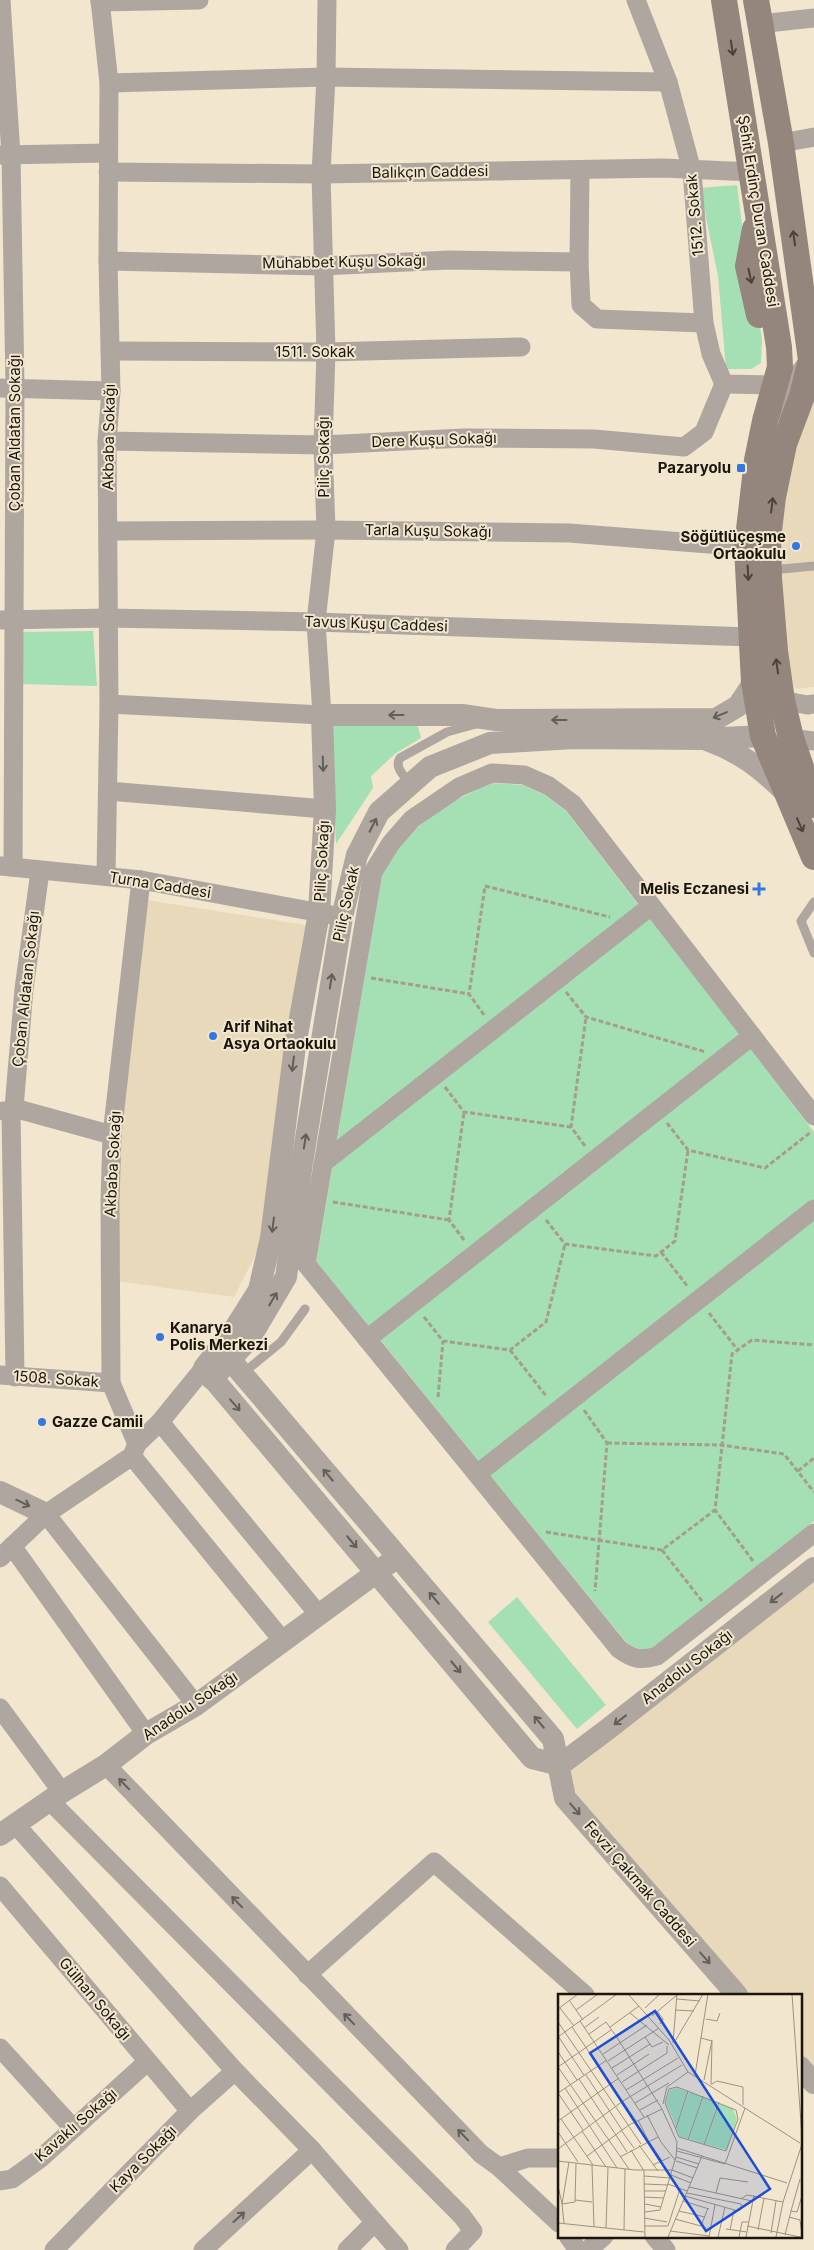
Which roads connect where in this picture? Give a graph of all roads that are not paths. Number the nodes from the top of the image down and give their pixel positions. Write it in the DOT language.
graph roads {
  1 [pos="1,0"];
  2 [pos="200,0"];
  3 [pos="327,0"];
  4 [pos="636,0"];
  5 [pos="724,0"];
  6 [pos="100,1"];
  7 [pos="758,12"];
  8 [pos="814,18"];
  9 [pos="326,77"];
  10 [pos="668,82"];
  11 [pos="109,83"];
  12 [pos="814,137"];
  13 [pos="781,143"];
  14 [pos="6,155"];
  15 [pos="108,162"];
  16 [pos="580,171"];
  17 [pos="692,171"];
  18 [pos="752,172"];
  19 [pos="321,174"];
  20 [pos="108,261"];
  21 [pos="579,262"];
  22 [pos="322,266"];
  23 [pos="807,305"];
  24 [pos="704,323"];
  25 [pos="779,347"];
  26 [pos="521,348"];
  27 [pos="110,352"];
  28 [pos="326,352"];
  29 [pos="813,359"];
  30 [pos="724,384"];
  31 [pos="775,385"];
  32 [pos="8,387"];
  33 [pos="111,391"];
  34 [pos="808,391"];
  35 [pos="765,421"];
  36 [pos="107,441"];
  37 [pos="323,445"];
  38 [pos="326,530"];
  39 [pos="108,532"];
  40 [pos="747,547"];
  41 [pos="814,566"];
  42 [pos="769,570"];
  43 [pos="108,618"];
  44 [pos="8,620"];
  45 [pos="316,622"];
  46 [pos="751,637"];
  47 [pos="754,682"];
  48 [pos="782,700"];
  49 [pos="109,704"];
  50 [pos="814,704"];
  51 [pos="322,715"];
  52 [pos="496,720"];
  53 [pos="609,729"];
  54 [pos="763,736"];
  55 [pos="703,739"];
  56 [pos="802,740"];
  57 [pos="410,784"];
  58 [pos="108,791"];
  59 [pos="786,792"];
  60 [pos="813,798"];
  61 [pos="428,807"];
  62 [pos="325,809"];
  63 [pos="814,856"];
  64 [pos="6,867"];
  65 [pos="40,870"];
  66 [pos="106,875"];
  67 [pos="142,880"];
  68 [pos="814,902"];
  69 [pos="651,906"];
  70 [pos="319,913"];
  71 [pos="342,917"];
  72 [pos="814,953"];
  73 [pos="752,1036"];
  74 [pos="8,1110"];
  75 [pos="814,1116"];
  76 [pos="112,1135"];
  77 [pos="323,1163"];
  78 [pos="814,1209"];
  79 [pos="305,1309"];
  80 [pos="367,1339"];
  81 [pos="231,1360"];
  82 [pos="208,1373"];
  83 [pos="8,1376"];
  84 [pos="111,1383"];
  85 [pos="160,1422"];
  86 [pos="135,1450"];
  87 [pos="477,1474"];
  88 [pos="0,1492"];
  89 [pos="46,1514"];
  90 [pos="814,1533"];
  91 [pos="6,1552"];
  92 [pos="397,1558"];
  93 [pos="814,1568"];
  94 [pos="378,1572"];
  95 [pos="319,1615"];
  96 [pos="283,1641"];
  97 [pos="196,1705"];
  98 [pos="4,1721"];
  99 [pos="146,1734"];
  100 [pos="106,1765"];
  101 [pos="560,1765"];
  102 [pos="56,1796"];
  103 [pos="8,1830"];
  104 [pos="0,1886"];
  105 [pos="307,1975"];
  106 [pos="584,1994"];
  107 [pos="736,1994"];
  108 [pos="0,2048"];
  109 [pos="147,2062"];
  110 [pos="802,2069"];
  111 [pos="235,2071"];
  112 [pos="814,2083"];
  113 [pos="190,2111"];
  114 [pos="73,2128"];
  115 [pos="312,2150"];
  116 [pos="558,2158"];
  117 [pos="499,2167"];
  118 [pos="0,2182"];
  119 [pos="558,2222"];
  120 [pos="374,2223"];
  121 [pos="569,2238"];
  122 [pos="602,2238"];
  123 [pos="656,2238"];
  124 [pos="54,2250"];
  125 [pos="203,2250"];
  126 [pos="347,2250"];
  127 [pos="399,2250"];
  128 [pos="456,2250"];
  129 [pos="578,2250"];
  130 [pos="588,2250"];
  131 [pos="666,2250"];
  1 -- 14 [label="street, Çoban Aldatan Sokağı"];
  2 -- 6 [label="street"];
  3 -- 9 [label="street, Piliç Sokağı"];
  4 -- 10 [label="street, 1512. Sokak"];
  5 -- 18 [label="main road, Şehit Erdinç Duran Caddesi, one-way"];
  6 -- 11 [label="street, Akbaba Sokağı"];
  7 -- 8 [label="street"];
  7 -- 13 [label="main road, Şehit Erdinç Duran Caddesi"];
  9 -- 10 [label="street"];
  9 -- 11 [label="street"];
  9 -- 19 [label="street, Piliç Sokağı"];
  10 -- 17 [label="street, 1512. Sokak"];
  11 -- 15 [label="street, Akbaba Sokağı"];
  12 -- 13 [label="street"];
  23 -- 13 [label="main road, Şehit Erdinç Duran Caddesi, one-way"];
  14 -- 15 [label="street, Balıkçın Caddesi"];
  14 -- 32 [label="street, Çoban Aldatan Sokağı"];
  15 -- 19 [label="street, Balıkçın Caddesi"];
  15 -- 20 [label="street, Akbaba Sokağı"];
  16 -- 17 [label="street, Balıkçın Caddesi"];
  16 -- 19 [label="street, Balıkçın Caddesi"];
  16 -- 21 [label="street"];
  17 -- 18 [label="street, Balıkçın Caddesi"];
  17 -- 24 [label="street, 1512. Sokak"];
  18 -- 25 [label="main road, Şehit Erdinç Duran Caddesi, one-way"];
  19 -- 22 [label="street, Piliç Sokağı"];
  20 -- 22 [label="street, Muhabbet Kuşu Sokağı"];
  20 -- 27 [label="street, Akbaba Sokağı"];
  21 -- 22 [label="street, Muhabbet Kuşu Sokağı"];
  21 -- 24 [label="street"];
  22 -- 28 [label="street, Piliç Sokağı"];
  23 -- 25 [label="main road"];
  23 -- 29 [label="main road, Şehit Erdinç Duran Caddesi"];
  24 -- 30 [label="street, 1512. Sokak"];
  25 -- 29 [label="main road"];
  25 -- 31 [label="main road, Şehit Erdinç Duran Caddesi"];
  26 -- 28 [label="street, 1511. Sokak"];
  27 -- 28 [label="street, 1511. Sokak"];
  27 -- 33 [label="street, Akbaba Sokağı"];
  28 -- 37 [label="street, Piliç Sokağı"];
  29 -- 34 [label="main road"];
  29 -- 35 [label="street"];
  30 -- 31 [label="street"];
  30 -- 37 [label="street, Dere Kuşu Sokağı"];
  31 -- 35 [label="main road, Şehit Erdinç Duran Caddesi"];
  32 -- 33 [label="street"];
  32 -- 44 [label="street, Çoban Aldatan Sokağı"];
  33 -- 36 [label="street, Akbaba Sokağı"];
  42 -- 34 [label="main road, one-way"];
  35 -- 40 [label="main road, Şehit Erdinç Duran Caddesi"];
  36 -- 37 [label="street, Dere Kuşu Sokağı"];
  36 -- 39 [label="street, Akbaba Sokağı"];
  37 -- 38 [label="street, Piliç Sokağı"];
  38 -- 39 [label="street, Tarla Kuşu Sokağı"];
  38 -- 40 [label="street, Tarla Kuşu Sokağı"];
  38 -- 45 [label="street, Piliç Sokağı"];
  39 -- 43 [label="street, Akbaba Sokağı"];
  40 -- 46 [label="main road, Şehit Erdinç Duran Caddesi, one-way"];
  41 -- 42 [label="lane"];
  48 -- 42 [label="main road, one-way"];
  43 -- 44 [label="street, Tavus Kuşu Caddesi"];
  43 -- 45 [label="street, Tavus Kuşu Caddesi"];
  43 -- 49 [label="street, Akbaba Sokağı"];
  44 -- 64 [label="street, Çoban Aldatan Sokağı"];
  45 -- 46 [label="street, Tavus Kuşu Caddesi"];
  45 -- 51 [label="street, Piliç Sokağı"];
  46 -- 47 [label="main road, Şehit Erdinç Duran Caddesi"];
  47 -- 53 [label="street, one-way"];
  47 -- 54 [label="main road, Şehit Erdinç Duran Caddesi"];
  48 -- 50 [label="street"];
  48 -- 54 [label="main road"];
  48 -- 56 [label="main road"];
  49 -- 51 [label="street"];
  49 -- 58 [label="street, Akbaba Sokağı"];
  52 -- 51 [label="street, one-way"];
  51 -- 62 [label="street, Piliç Sokağı, one-way"];
  53 -- 52 [label="street, one-way"];
  52 -- 57 [label="lane"];
  53 -- 55 [label="street, Piliç Sokak"];
  53 -- 57 [label="street, Piliç Sokak"];
  54 -- 55 [label="street, Piliç Sokak"];
  54 -- 56 [label="main road"];
  54 -- 59 [label="main road, Şehit Erdinç Duran Caddesi"];
  55 -- 59 [label="street"];
  56 -- 60 [label="main road"];
  57 -- 61 [label="street"];
  71 -- 57 [label="street, Piliç Sokak, one-way"];
  58 -- 62 [label="street"];
  58 -- 66 [label="street, Akbaba Sokağı"];
  59 -- 63 [label="main road, Şehit Erdinç Duran Caddesi, one-way"];
  61 -- 69 [label="street"];
  61 -- 77 [label="street"];
  62 -- 70 [label="street, Piliç Sokağı"];
  64 -- 65 [label="street, Turna Caddesi"];
  65 -- 66 [label="street, Turna Caddesi"];
  65 -- 74 [label="street, Çoban Aldatan Sokağı"];
  66 -- 67 [label="street, Turna Caddesi"];
  67 -- 70 [label="street, Turna Caddesi"];
  67 -- 76 [label="street, Akbaba Sokağı"];
  68 -- 72 [label="lane"];
  69 -- 73 [label="street"];
  69 -- 77 [label="street"];
  70 -- 71 [label="street, Turna Caddesi"];
  70 -- 81 [label="street, Piliç Sokak, one-way"];
  81 -- 71 [label="street, Piliç Sokak, one-way"];
  73 -- 75 [label="street"];
  73 -- 80 [label="street"];
  74 -- 76 [label="street"];
  74 -- 83 [label="street, Çoban Aldatan Sokağı"];
  76 -- 84 [label="street, Akbaba Sokağı"];
  77 -- 80 [label="street"];
  78 -- 87 [label="street"];
  79 -- 81 [label="lane"];
  80 -- 87 [label="street"];
  81 -- 82 [label="street, Piliç Sokak"];
  92 -- 81 [label="street, one-way"];
  82 -- 85 [label="street"];
  82 -- 94 [label="street, one-way"];
  83 -- 84 [label="street, 1508. Sokak"];
  84 -- 86 [label="street, Akbaba Sokağı"];
  85 -- 86 [label="street"];
  85 -- 95 [label="street"];
  86 -- 89 [label="street"];
  86 -- 96 [label="street, Akbaba Sokağı"];
  87 -- 90 [label="street"];
  88 -- 89 [label="street, one-way"];
  89 -- 91 [label="street"];
  89 -- 97 [label="street"];
  91 -- 99 [label="street"];
  92 -- 94 [label="street, Anadolu Sokağı"];
  101 -- 92 [label="street, one-way"];
  93 -- 101 [label="street, Anadolu Sokağı, one-way"];
  94 -- 95 [label="street, Anadolu Sokağı"];
  94 -- 101 [label="street, one-way"];
  95 -- 96 [label="street, Anadolu Sokağı"];
  96 -- 97 [label="street, Anadolu Sokağı"];
  97 -- 99 [label="street, Anadolu Sokağı"];
  98 -- 102 [label="street"];
  99 -- 100 [label="street, Anadolu Sokağı"];
  100 -- 102 [label="street, Anadolu Sokağı"];
  105 -- 100 [label="street, one-way"];
  101 -- 107 [label="street, Fevzi Çakmak Caddesi, one-way"];
  102 -- 103 [label="street, Anadolu Sokağı"];
  102 -- 128 [label="street"];
  103 -- 111 [label="street"];
  104 -- 109 [label="street, Gülhan Sokağı"];
  105 -- 106 [label="street"];
  117 -- 105 [label="street, one-way"];
  108 -- 114 [label="street"];
  109 -- 113 [label="street, Gülhan Sokağı"];
  109 -- 114 [label="street, Kavaklı Sokağı"];
  110 -- 112 [label="street"];
  111 -- 113 [label="street, Kaya Sokağı"];
  111 -- 115 [label="street"];
  113 -- 124 [label="street, Kaya Sokağı"];
  114 -- 118 [label="street, Kavaklı Sokağı"];
  115 -- 120 [label="street"];
  125 -- 115 [label="street, one-way"];
  116 -- 117 [label="street"];
  117 -- 119 [label="street"];
  120 -- 126 [label="street"];
  120 -- 127 [label="street"];
  121 -- 129 [label="street"];
  122 -- 130 [label="street"];
  123 -- 131 [label="street"];
}
